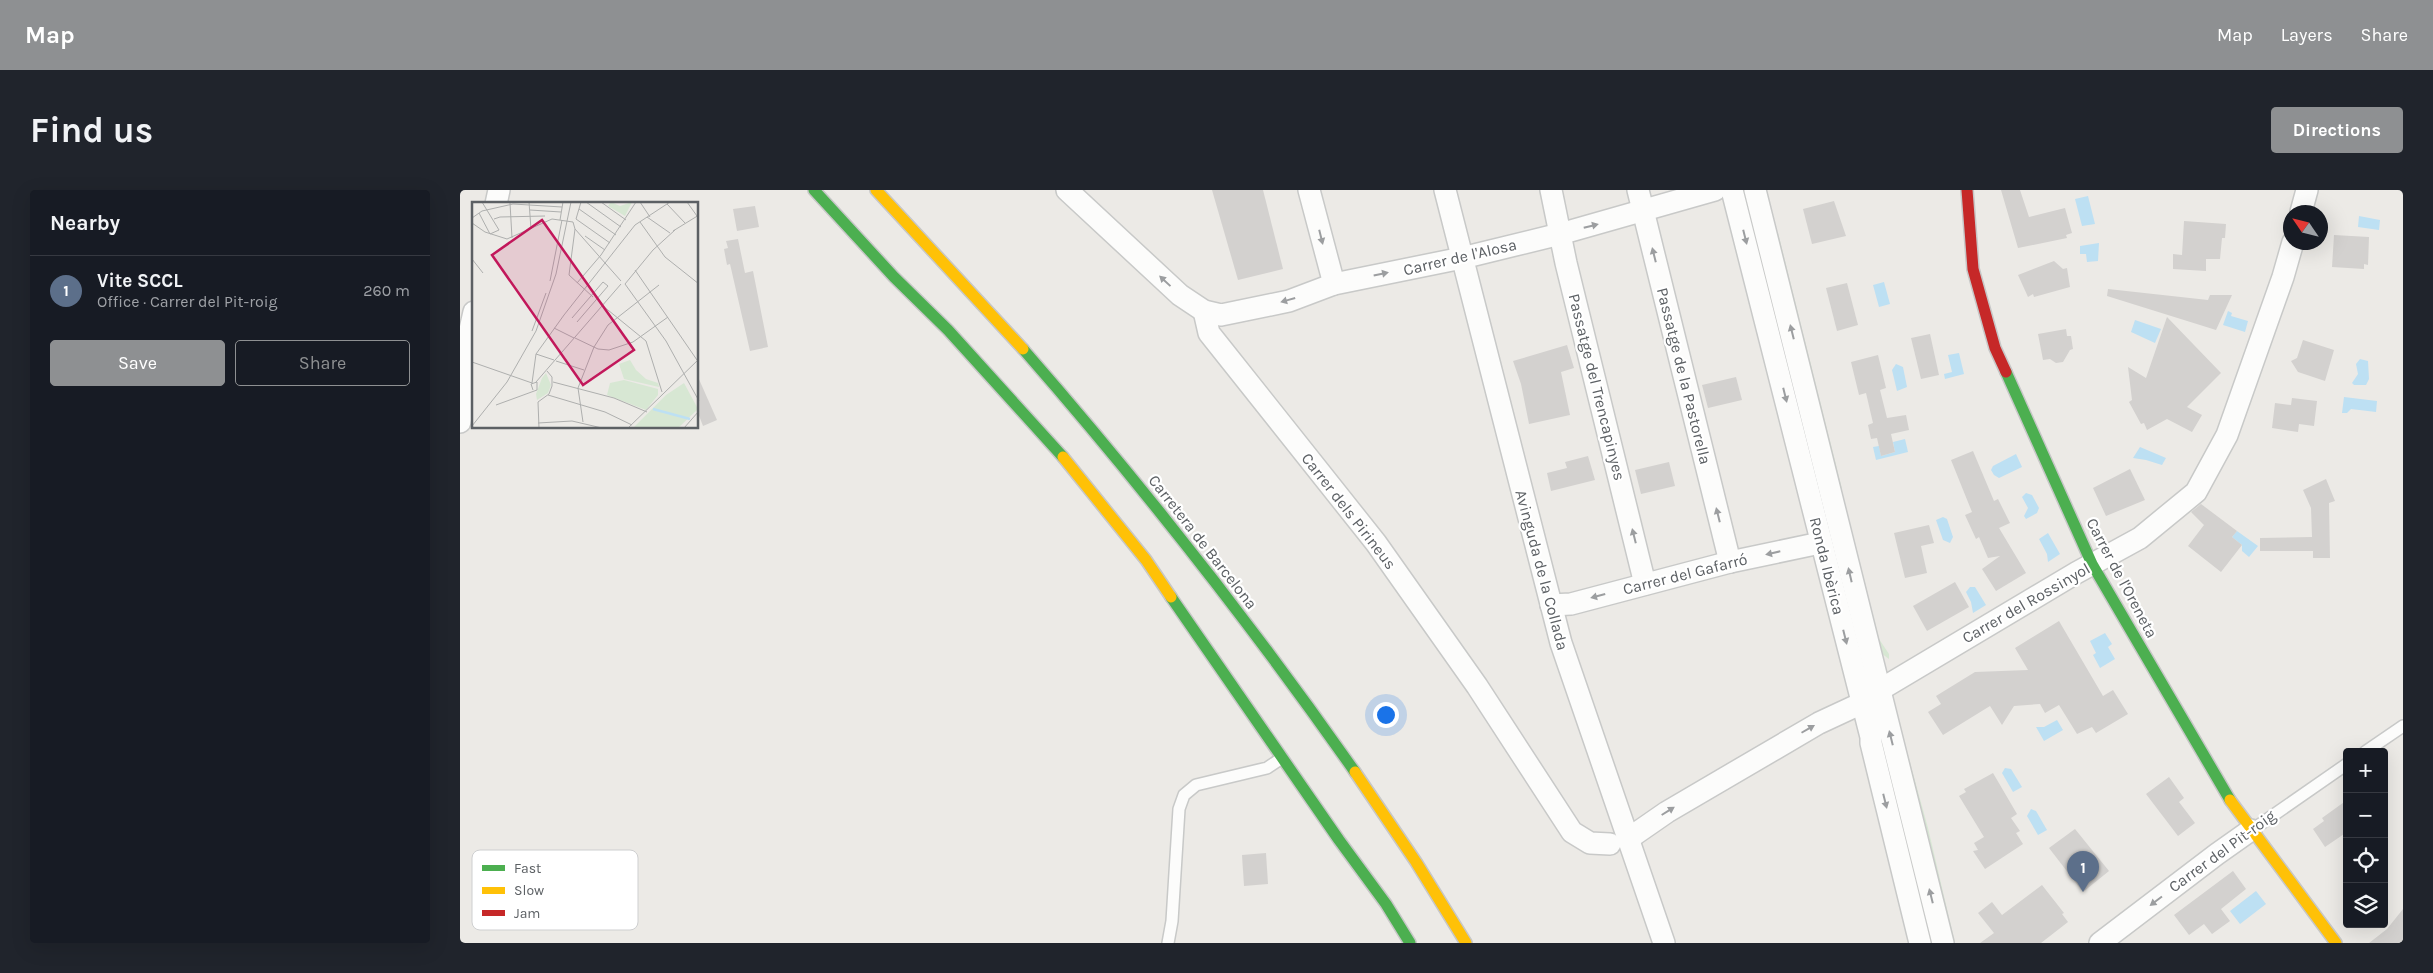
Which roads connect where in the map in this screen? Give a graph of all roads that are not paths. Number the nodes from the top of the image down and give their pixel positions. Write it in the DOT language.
graph roads {
  1 [pos="814,190"];
  2 [pos="876,190"];
  3 [pos="1067,190"];
  4 [pos="1309,190"];
  5 [pos="1445,190"];
  6 [pos="1551,190"];
  7 [pos="1638,190"];
  8 [pos="1716,190"];
  9 [pos="1732,190"];
  10 [pos="1755,190"];
  11 [pos="1967,190"];
  12 [pos="2307,190"];
  13 [pos="2303,205"];
  14 [pos="1643,212"];
  15 [pos="1560,234"];
  16 [pos="2291,250"];
  17 [pos="1462,258"];
  18 [pos="1334,284"];
  19 [pos="1204,311"];
  20 [pos="472,321"];
  21 [pos="465,367"];
  22 [pos="460,422"];
  23 [pos="1820,542"];
  24 [pos="1730,562"];
  25 [pos="2092,564"];
  26 [pos="1645,584"];
  27 [pos="1550,605"];
  28 [pos="1870,697"];
  29 [pos="2403,726"];
  30 [pos="2371,748"];
  31 [pos="1282,758"];
  32 [pos="2343,767"];
  33 [pos="2251,830"];
  34 [pos="1619,842"];
  35 [pos="1168,943"];
  36 [pos="1410,943"];
  37 [pos="1466,943"];
  38 [pos="1664,943"];
  39 [pos="1920,943"];
  40 [pos="1943,943"];
  41 [pos="2100,943"];
  42 [pos="2336,943"];
  1 -- 31 [label="main road"];
  2 -- 37 [label="main road, Carretera de Barcelona"];
  19 -- 3 [label="street, one-way"];
  4 -- 18 [label="street, one-way"];
  5 -- 17 [label="street, Avinguda de la Collada"];
  6 -- 15 [label="street, Passatge del Trencapinyes"];
  7 -- 14 [label="street, Passatge de la Pastorella"];
  8 -- 14 [label="street, Carrer de l'Alosa"];
  9 -- 23 [label="street, Ronda Ibèrica, one-way"];
  28 -- 10 [label="street, Ronda Ibèrica, one-way"];
  11 -- 25 [label="main road, Carrer de l'Oreneta"];
  12 -- 13 [label="street"];
  15 -- 14 [label="street, Carrer de l'Alosa, one-way"];
  24 -- 14 [label="street, Passatge de la Pastorella, one-way"];
  15 -- 17 [label="street, Carrer de l'Alosa"];
  26 -- 15 [label="street, Passatge del Trencapinyes, one-way"];
  16 -- 25 [label="street, Carrer del Rossinyol"];
  18 -- 17 [label="street, Carrer de l'Alosa, one-way"];
  17 -- 27 [label="street, Avinguda de la Collada"];
  18 -- 19 [label="street, Carrer de l'Alosa, one-way"];
  19 -- 34 [label="street, Carrer dels Pirineus"];
  20 -- 21 [label="street"];
  21 -- 22 [label="street"];
  23 -- 24 [label="street, Carrer del Gafarró, one-way"];
  23 -- 28 [label="street, Ronda Ibèrica, one-way"];
  24 -- 26 [label="street, Carrer del Gafarró"];
  25 -- 28 [label="street, Carrer del Rossinyol"];
  25 -- 33 [label="main road, Carrer de l'Oreneta"];
  26 -- 27 [label="street, Carrer del Gafarró, one-way"];
  27 -- 34 [label="street, Avinguda de la Collada"];
  34 -- 28 [label="street, Carrer del Rossinyol, one-way"];
  28 -- 39 [label="street, Ronda Ibèrica, one-way"];
  40 -- 28 [label="street, Ronda Ibèrica, one-way"];
  29 -- 30 [label="lane"];
  31 -- 35 [label="lane"];
  31 -- 36 [label="main road"];
  32 -- 33 [label="lane, Carrer del Pit-roig"];
  33 -- 41 [label="street, Carrer del Pit-roig, one-way"];
  33 -- 42 [label="main road, Carrer de l'Oreneta"];
  34 -- 38 [label="street, Avinguda de la Collada"];
}
